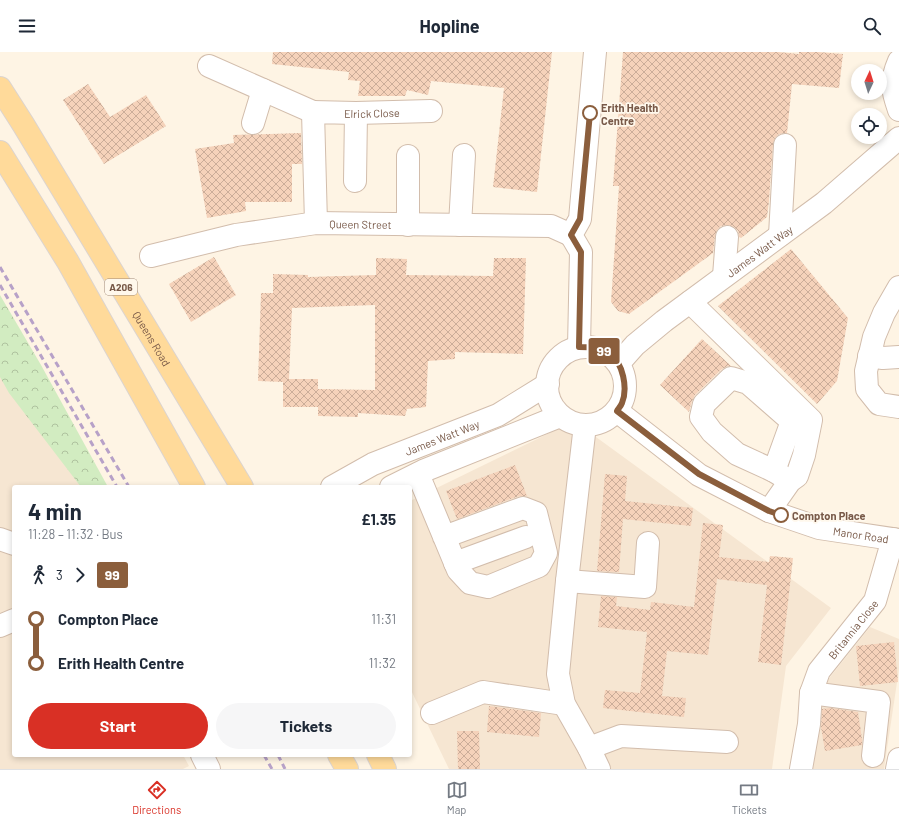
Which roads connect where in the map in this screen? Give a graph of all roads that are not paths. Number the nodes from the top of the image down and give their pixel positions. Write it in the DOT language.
graph roads {
  1 [pos="595,52"];
  2 [pos="899,61"];
  3 [pos="208,66"];
  4 [pos="0,88"];
  5 [pos="263,90"];
  6 [pos="899,110"];
  7 [pos="431,111"];
  8 [pos="313,112"];
  9 [pos="356,113"];
  10 [pos="253,123"];
  11 [pos="899,138"];
  12 [pos="785,145"];
  13 [pos="0,152"];
  14 [pos="464,155"];
  15 [pos="408,156"];
  16 [pos="355,181"];
  17 [pos="316,223"];
  18 [pos="408,224"];
  19 [pos="460,225"];
  20 [pos="571,235"];
  21 [pos="780,235"];
  22 [pos="727,236"];
  23 [pos="151,256"];
  24 [pos="724,276"];
  25 [pos="899,287"];
  26 [pos="690,302"];
  27 [pos="579,347"];
  28 [pos="897,352"];
  29 [pos="869,356"];
  30 [pos="619,363"];
  31 [pos="548,384"];
  32 [pos="899,407"];
  33 [pos="617,411"];
  34 [pos="560,416"];
  35 [pos="585,426"];
  36 [pos="800,428"];
  37 [pos="418,474"];
  38 [pos="782,476"];
  39 [pos="193,485"];
  40 [pos="241,485"];
  41 [pos="336,485"];
  42 [pos="395,485"];
  43 [pos="769,511"];
  44 [pos="444,537"];
  45 [pos="526,537"];
  46 [pos="0,539"];
  47 [pos="896,540"];
  48 [pos="12,543"];
  49 [pos="648,543"];
  50 [pos="455,564"];
  51 [pos="567,581"];
  52 [pos="12,621"];
  53 [pos="0,626"];
  54 [pos="811,693"];
  55 [pos="564,704"];
  56 [pos="432,713"];
  57 [pos="726,742"];
  58 [pos="589,748"];
  59 [pos="873,756"];
  60 [pos="203,757"];
  61 [pos="341,757"];
  62 [pos="379,757"];
  63 [pos="899,759"];
  64 [pos="209,769"];
  65 [pos="347,769"];
  66 [pos="385,769"];
  67 [pos="599,769"];
  68 [pos="801,769"];
  69 [pos="898,769"];
  1 -- 20 [label="street"];
  2 -- 6 [label="street"];
  3 -- 5 [label="street, Elrick Close"];
  4 -- 40 [label="main road, Queens Road / A206"];
  5 -- 8 [label="street, Elrick Close"];
  5 -- 10 [label="street"];
  7 -- 9 [label="street, Elrick Close"];
  8 -- 9 [label="street, Elrick Close"];
  8 -- 17 [label="street"];
  9 -- 16 [label="street"];
  11 -- 21 [label="street, James Watt Way"];
  12 -- 21 [label="street"];
  13 -- 39 [label="main road, A206"];
  14 -- 19 [label="street"];
  15 -- 18 [label="street"];
  17 -- 18 [label="street, Queen Street"];
  17 -- 23 [label="street, Queen Street"];
  18 -- 19 [label="street, Queen Street"];
  19 -- 20 [label="street, Queen Street"];
  20 -- 27 [label="street"];
  21 -- 24 [label="street, James Watt Way"];
  22 -- 24 [label="street"];
  24 -- 26 [label="street, James Watt Way"];
  25 -- 29 [label="street"];
  26 -- 30 [label="street, James Watt Way"];
  26 -- 36 [label="street"];
  27 -- 30 [label="street"];
  27 -- 31 [label="street"];
  28 -- 29 [label="street"];
  29 -- 32 [label="street"];
  30 -- 33 [label="street"];
  31 -- 34 [label="street"];
  31 -- 41 [label="street, James Watt Way"];
  33 -- 35 [label="street"];
  33 -- 43 [label="street, Manor Road"];
  34 -- 35 [label="street"];
  34 -- 37 [label="street"];
  35 -- 51 [label="street"];
  36 -- 38 [label="street"];
  36 -- 38 [label="street"];
  37 -- 42 [label="street"];
  37 -- 44 [label="street"];
  38 -- 43 [label="street"];
  43 -- 47 [label="street, Manor Road"];
  44 -- 50 [label="street"];
  44 -- 50 [label="street"];
  45 -- 50 [label="street"];
  46 -- 48 [label="street"];
  47 -- 54 [label="street, Britannia Close"];
  49 -- 51 [label="street"];
  51 -- 55 [label="street"];
  52 -- 53 [label="street"];
  54 -- 59 [label="street"];
  54 -- 68 [label="street, Britannia Close"];
  55 -- 56 [label="street"];
  55 -- 58 [label="street"];
  57 -- 58 [label="street"];
  58 -- 67 [label="street"];
  60 -- 64 [label="street"];
  61 -- 65 [label="main road"];
  62 -- 66 [label="main road"];
  63 -- 69 [label="street"];
}
